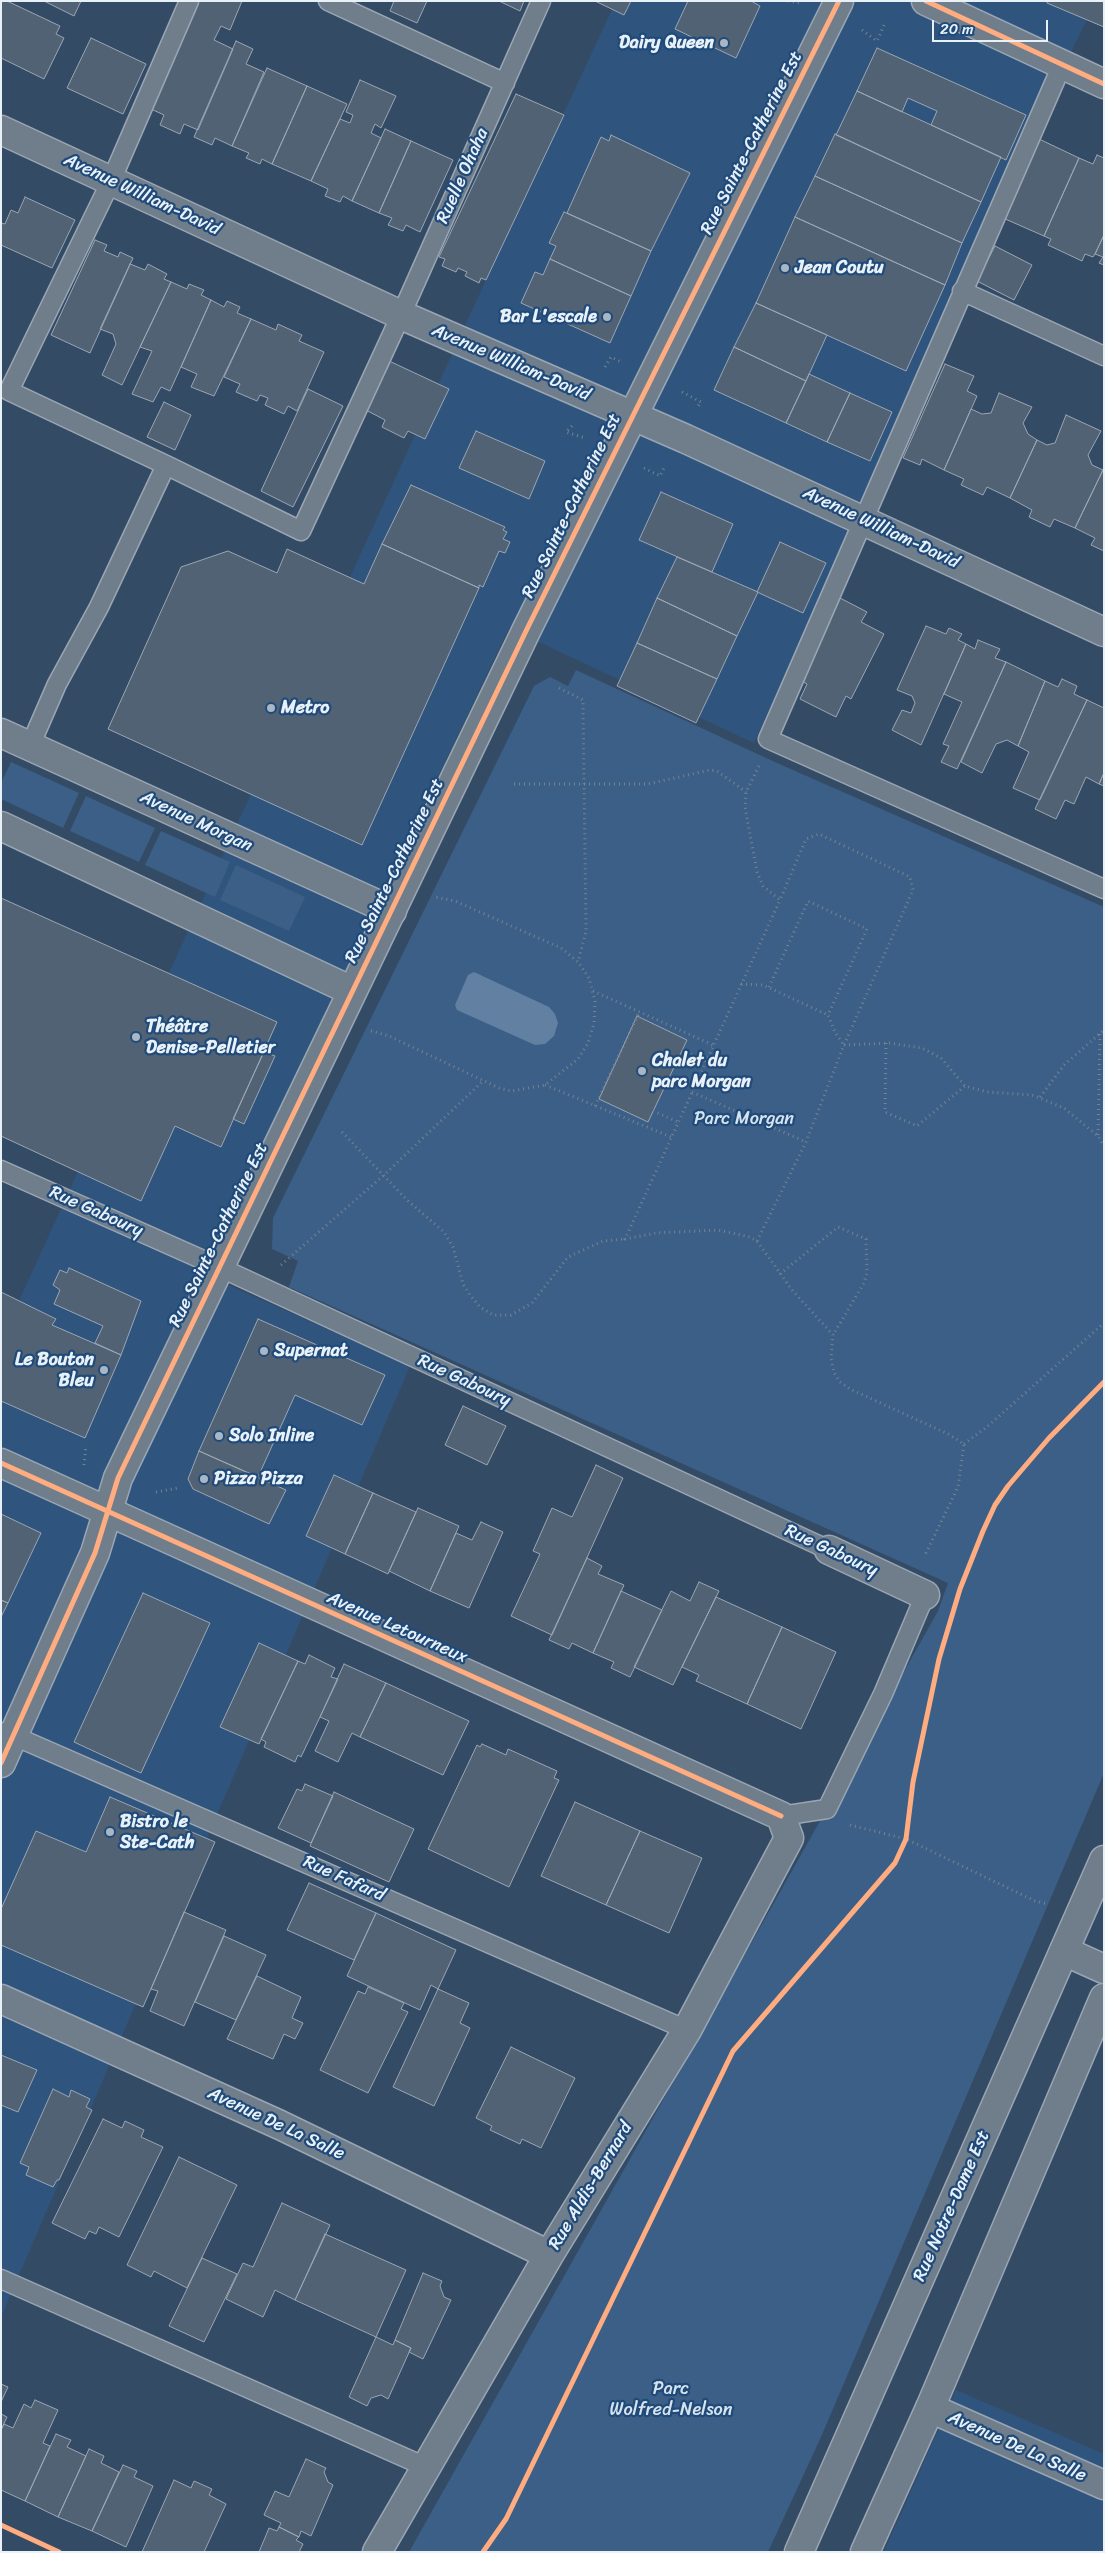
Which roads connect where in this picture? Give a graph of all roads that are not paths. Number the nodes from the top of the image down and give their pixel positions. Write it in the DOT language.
graph roads {
  1 [pos="189,1"];
  2 [pos="328,1"];
  3 [pos="541,1"];
  4 [pos="839,1"];
  5 [pos="926,1"];
  6 [pos="1062,65"];
  7 [pos="505,83"];
  8 [pos="1104,83"];
  9 [pos="1,130"];
  10 [pos="111,181"];
  11 [pos="962,291"];
  12 [pos="401,315"];
  13 [pos="1104,356"];
  14 [pos="633,415"];
  15 [pos="166,465"];
  16 [pos="863,520"];
  17 [pos="1104,632"];
  18 [pos="1,733"];
  19 [pos="30,746"];
  20 [pos="1,826"];
  21 [pos="1104,889"];
  22 [pos="392,911"];
  23 [pos="352,991"];
  24 [pos="1,1170"];
  25 [pos="219,1267"];
  26 [pos="1,1463"];
  27 [pos="108,1512"];
  28 [pos="829,1550"];
  29 [pos="925,1595"];
  30 [pos="7,1733"];
  31 [pos="1,1763"];
  32 [pos="781,1816"];
  33 [pos="1104,1860"];
  34 [pos="1064,1951"];
  35 [pos="1104,1969"];
  36 [pos="1,1998"];
  37 [pos="1104,1998"];
  38 [pos="687,2030"];
  39 [pos="549,2255"];
  40 [pos="1,2279"];
  41 [pos="930,2408"];
  42 [pos="426,2467"];
  43 [pos="1104,2486"];
  44 [pos="377,2552"];
  45 [pos="799,2552"];
  46 [pos="865,2552"];
  1 -- 10 [label="lane"];
  2 -- 7 [label="lane"];
  3 -- 7 [label="lane, Ruelle Ohaha"];
  4 -- 14 [label="street, Rue Sainte-Catherine Est"];
  5 -- 6 [label="street"];
  6 -- 8 [label="street"];
  6 -- 11 [label="lane"];
  7 -- 12 [label="lane, Ruelle Ohaha"];
  9 -- 10 [label="street, Avenue William-David"];
  10 -- 12 [label="street, Avenue William-David"];
  10 -- 15 [label="lane"];
  11 -- 13 [label="lane"];
  11 -- 16 [label="lane"];
  12 -- 14 [label="street, Avenue William-David"];
  12 -- 15 [label="lane, Ruelle Ohaha"];
  14 -- 16 [label="street, Avenue William-David"];
  14 -- 22 [label="street, Rue Sainte-Catherine Est"];
  15 -- 19 [label="lane"];
  16 -- 17 [label="street, Avenue William-David"];
  16 -- 21 [label="lane"];
  18 -- 19 [label="street, Avenue Morgan"];
  19 -- 22 [label="street, Avenue Morgan"];
  20 -- 23 [label="street"];
  22 -- 23 [label="street, Rue Sainte-Catherine Est"];
  23 -- 25 [label="street, Rue Sainte-Catherine Est"];
  24 -- 25 [label="lane, Rue Gaboury"];
  25 -- 27 [label="street, Rue Sainte-Catherine Est"];
  25 -- 28 [label="lane, Rue Gaboury"];
  26 -- 27 [label="street, Avenue Letourneux"];
  27 -- 30 [label="street, Rue Sainte-Catherine Est"];
  27 -- 32 [label="street, Avenue Letourneux"];
  28 -- 29 [label="street, Rue Gaboury"];
  29 -- 32 [label="lane"];
  30 -- 31 [label="street, Rue Sainte-Catherine Est"];
  30 -- 38 [label="lane, Rue Fafard"];
  32 -- 38 [label="street, Rue Aldis-Bernard"];
  33 -- 34 [label="street, Rue Notre-Dame Est"];
  34 -- 35 [label="street"];
  34 -- 45 [label="street, Rue Notre-Dame Est"];
  36 -- 39 [label="street, Avenue De La Salle"];
  37 -- 41 [label="street"];
  38 -- 39 [label="street, Rue Aldis-Bernard"];
  39 -- 42 [label="street, Rue Aldis-Bernard"];
  40 -- 42 [label="lane"];
  41 -- 43 [label="street, Avenue De La Salle"];
  41 -- 46 [label="street"];
  42 -- 44 [label="street, Rue Aldis-Bernard"];
}
